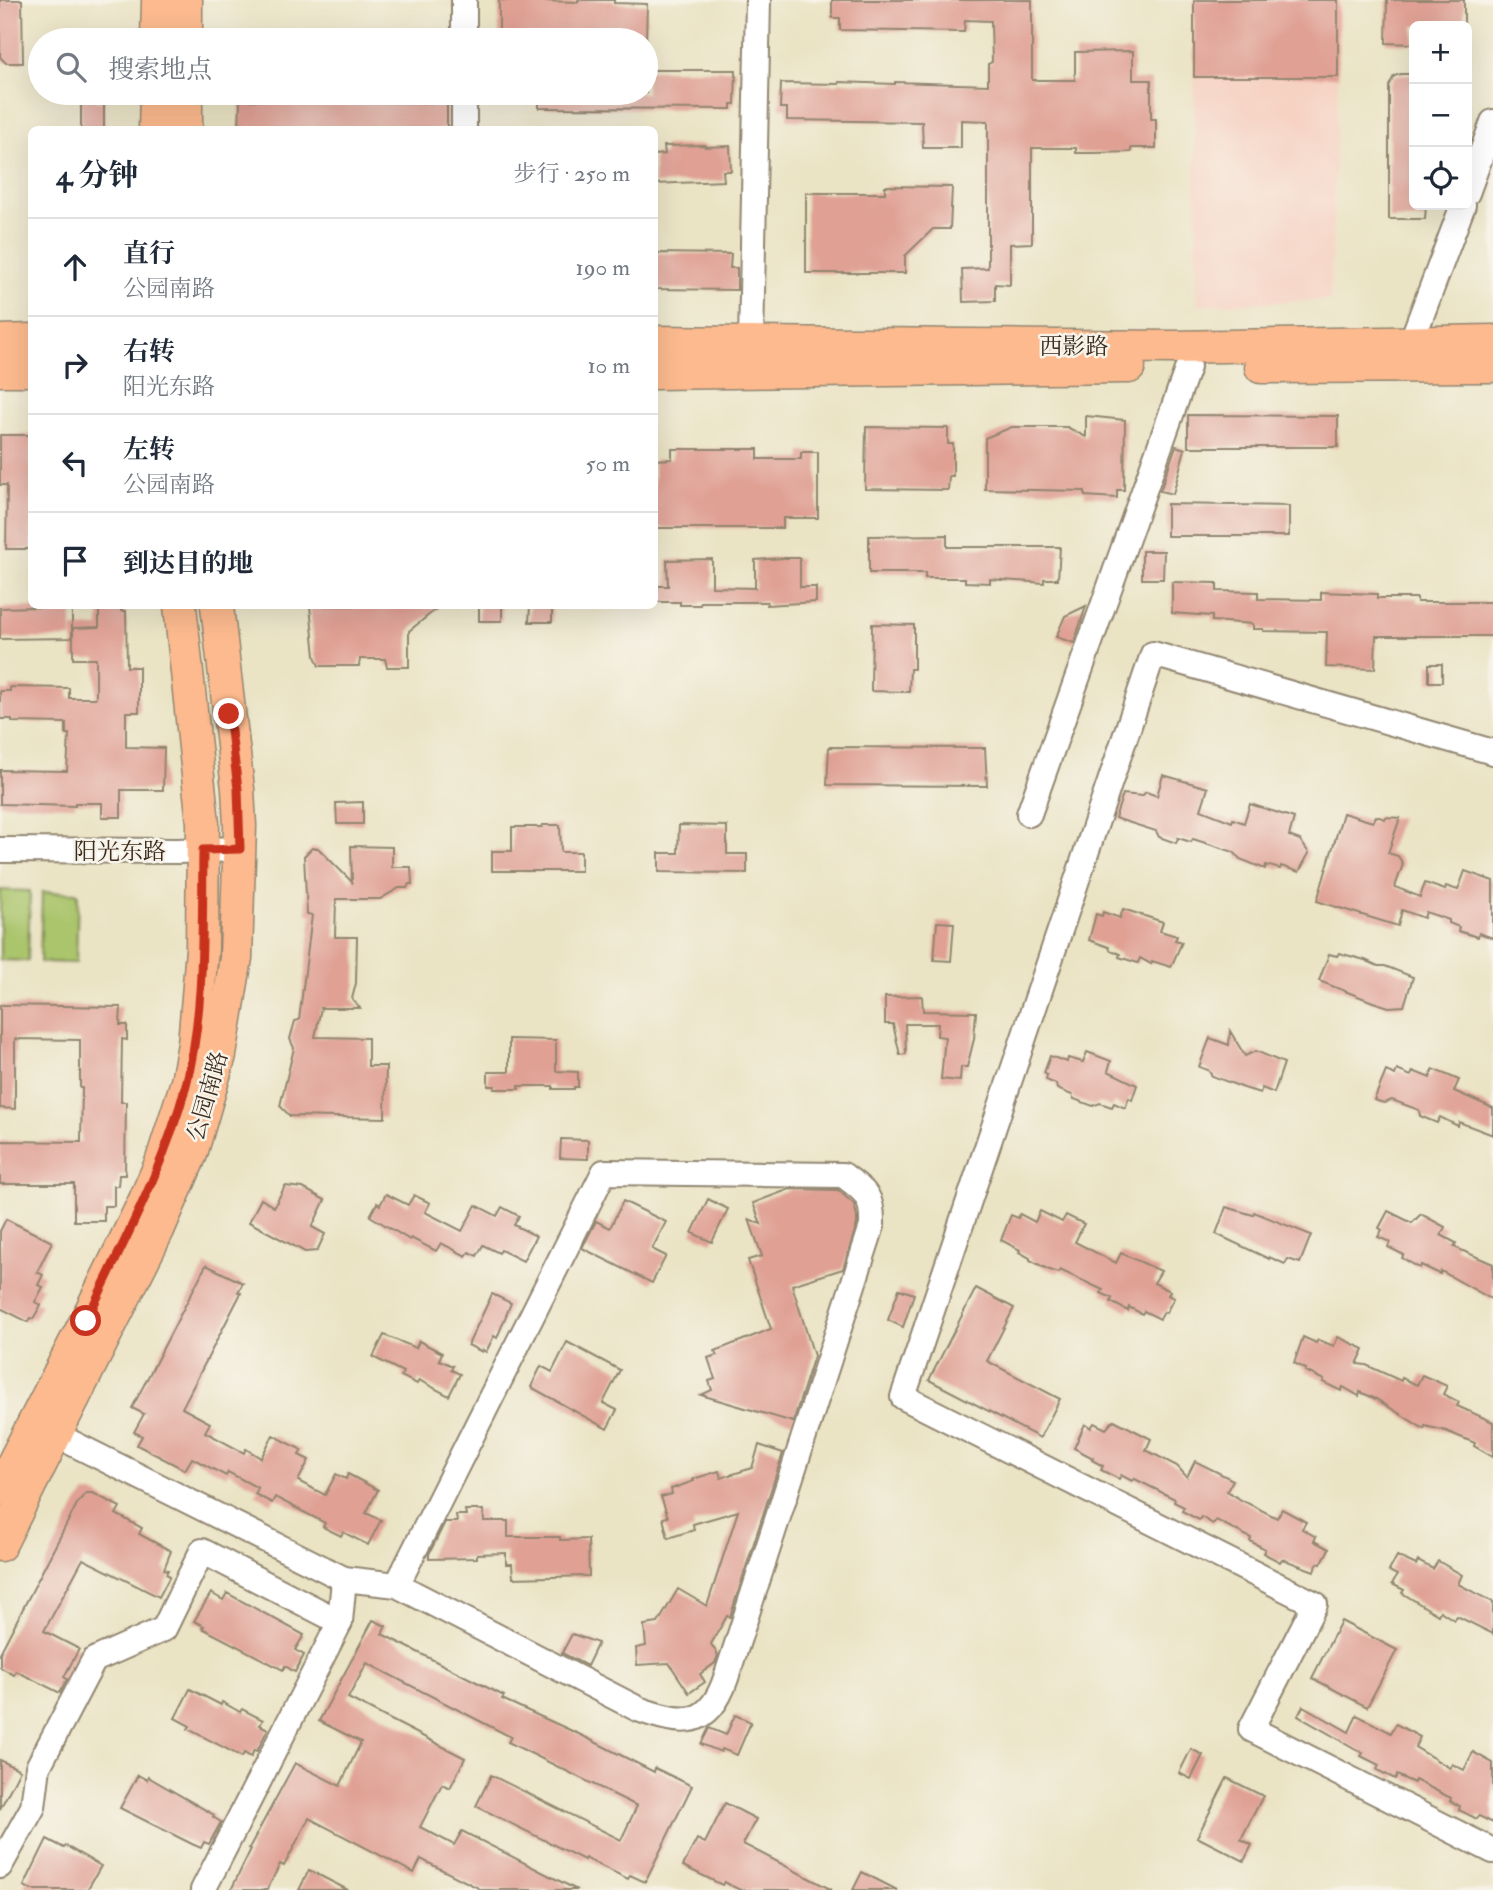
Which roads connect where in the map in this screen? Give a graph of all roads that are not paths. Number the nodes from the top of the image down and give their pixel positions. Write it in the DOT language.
graph roads {
  1 [pos="158,0"];
  2 [pos="186,0"];
  3 [pos="464,0"];
  4 [pos="758,0"];
  5 [pos="157,28"];
  6 [pos="186,28"];
  7 [pos="464,28"];
  8 [pos="156,105"];
  9 [pos="186,105"];
  10 [pos="464,105"];
  11 [pos="1493,122"];
  12 [pos="155,126"];
  13 [pos="186,126"];
  14 [pos="464,126"];
  15 [pos="1472,179"];
  16 [pos="1460,210"];
  17 [pos="28,340"];
  18 [pos="0,341"];
  19 [pos="1493,341"];
  20 [pos="658,342"];
  21 [pos="751,343"];
  22 [pos="1412,343"];
  23 [pos="1493,366"];
  24 [pos="1188,367"];
  25 [pos="0,370"];
  26 [pos="28,370"];
  27 [pos="658,373"];
  28 [pos="180,609"];
  29 [pos="217,609"];
  30 [pos="1493,752"];
  31 [pos="1029,814"];
  32 [pos="240,849"];
  33 [pos="0,850"];
  34 [pos="203,850"];
  35 [pos="44,1429"];
  36 [pos="0,1489"];
  37 [pos="0,1545"];
  38 [pos="344,1579"];
  39 [pos="397,1585"];
  40 [pos="340,1622"];
  41 [pos="1493,1851"];
  42 [pos="0,1866"];
  43 [pos="203,1890"];
  1 -- 5 [label="main road"];
  2 -- 6 [label="main road"];
  3 -- 7 [label="street"];
  4 -- 21 [label="street"];
  8 -- 12 [label="main road"];
  9 -- 13 [label="main road"];
  10 -- 14 [label="street"];
  11 -- 15 [label="street"];
  16 -- 22 [label="street"];
  17 -- 18 [label="main road"];
  19 -- 22 [label="main road, 西影路"];
  20 -- 21 [label="main road, 西影路"];
  21 -- 22 [label="main road, 西影路"];
  23 -- 24 [label="main road, 西影路"];
  24 -- 27 [label="main road, 西影路"];
  24 -- 31 [label="street"];
  25 -- 26 [label="main road"];
  28 -- 34 [label="main road, 公园南路"];
  29 -- 32 [label="main road, 公园南路"];
  30 -- 41 [label="street"];
  32 -- 34 [label="street, 阳光东路"];
  32 -- 35 [label="main road, 公园南路"];
  33 -- 34 [label="street, 阳光东路"];
  34 -- 35 [label="main road, 公园南路"];
  35 -- 36 [label="main road, 公园南路"];
  35 -- 37 [label="main road, 公园南路"];
  35 -- 38 [label="street"];
  38 -- 39 [label="street"];
  38 -- 40 [label="street"];
  39 -- 39 [label="street"];
  40 -- 42 [label="street"];
  40 -- 43 [label="street"];
}
